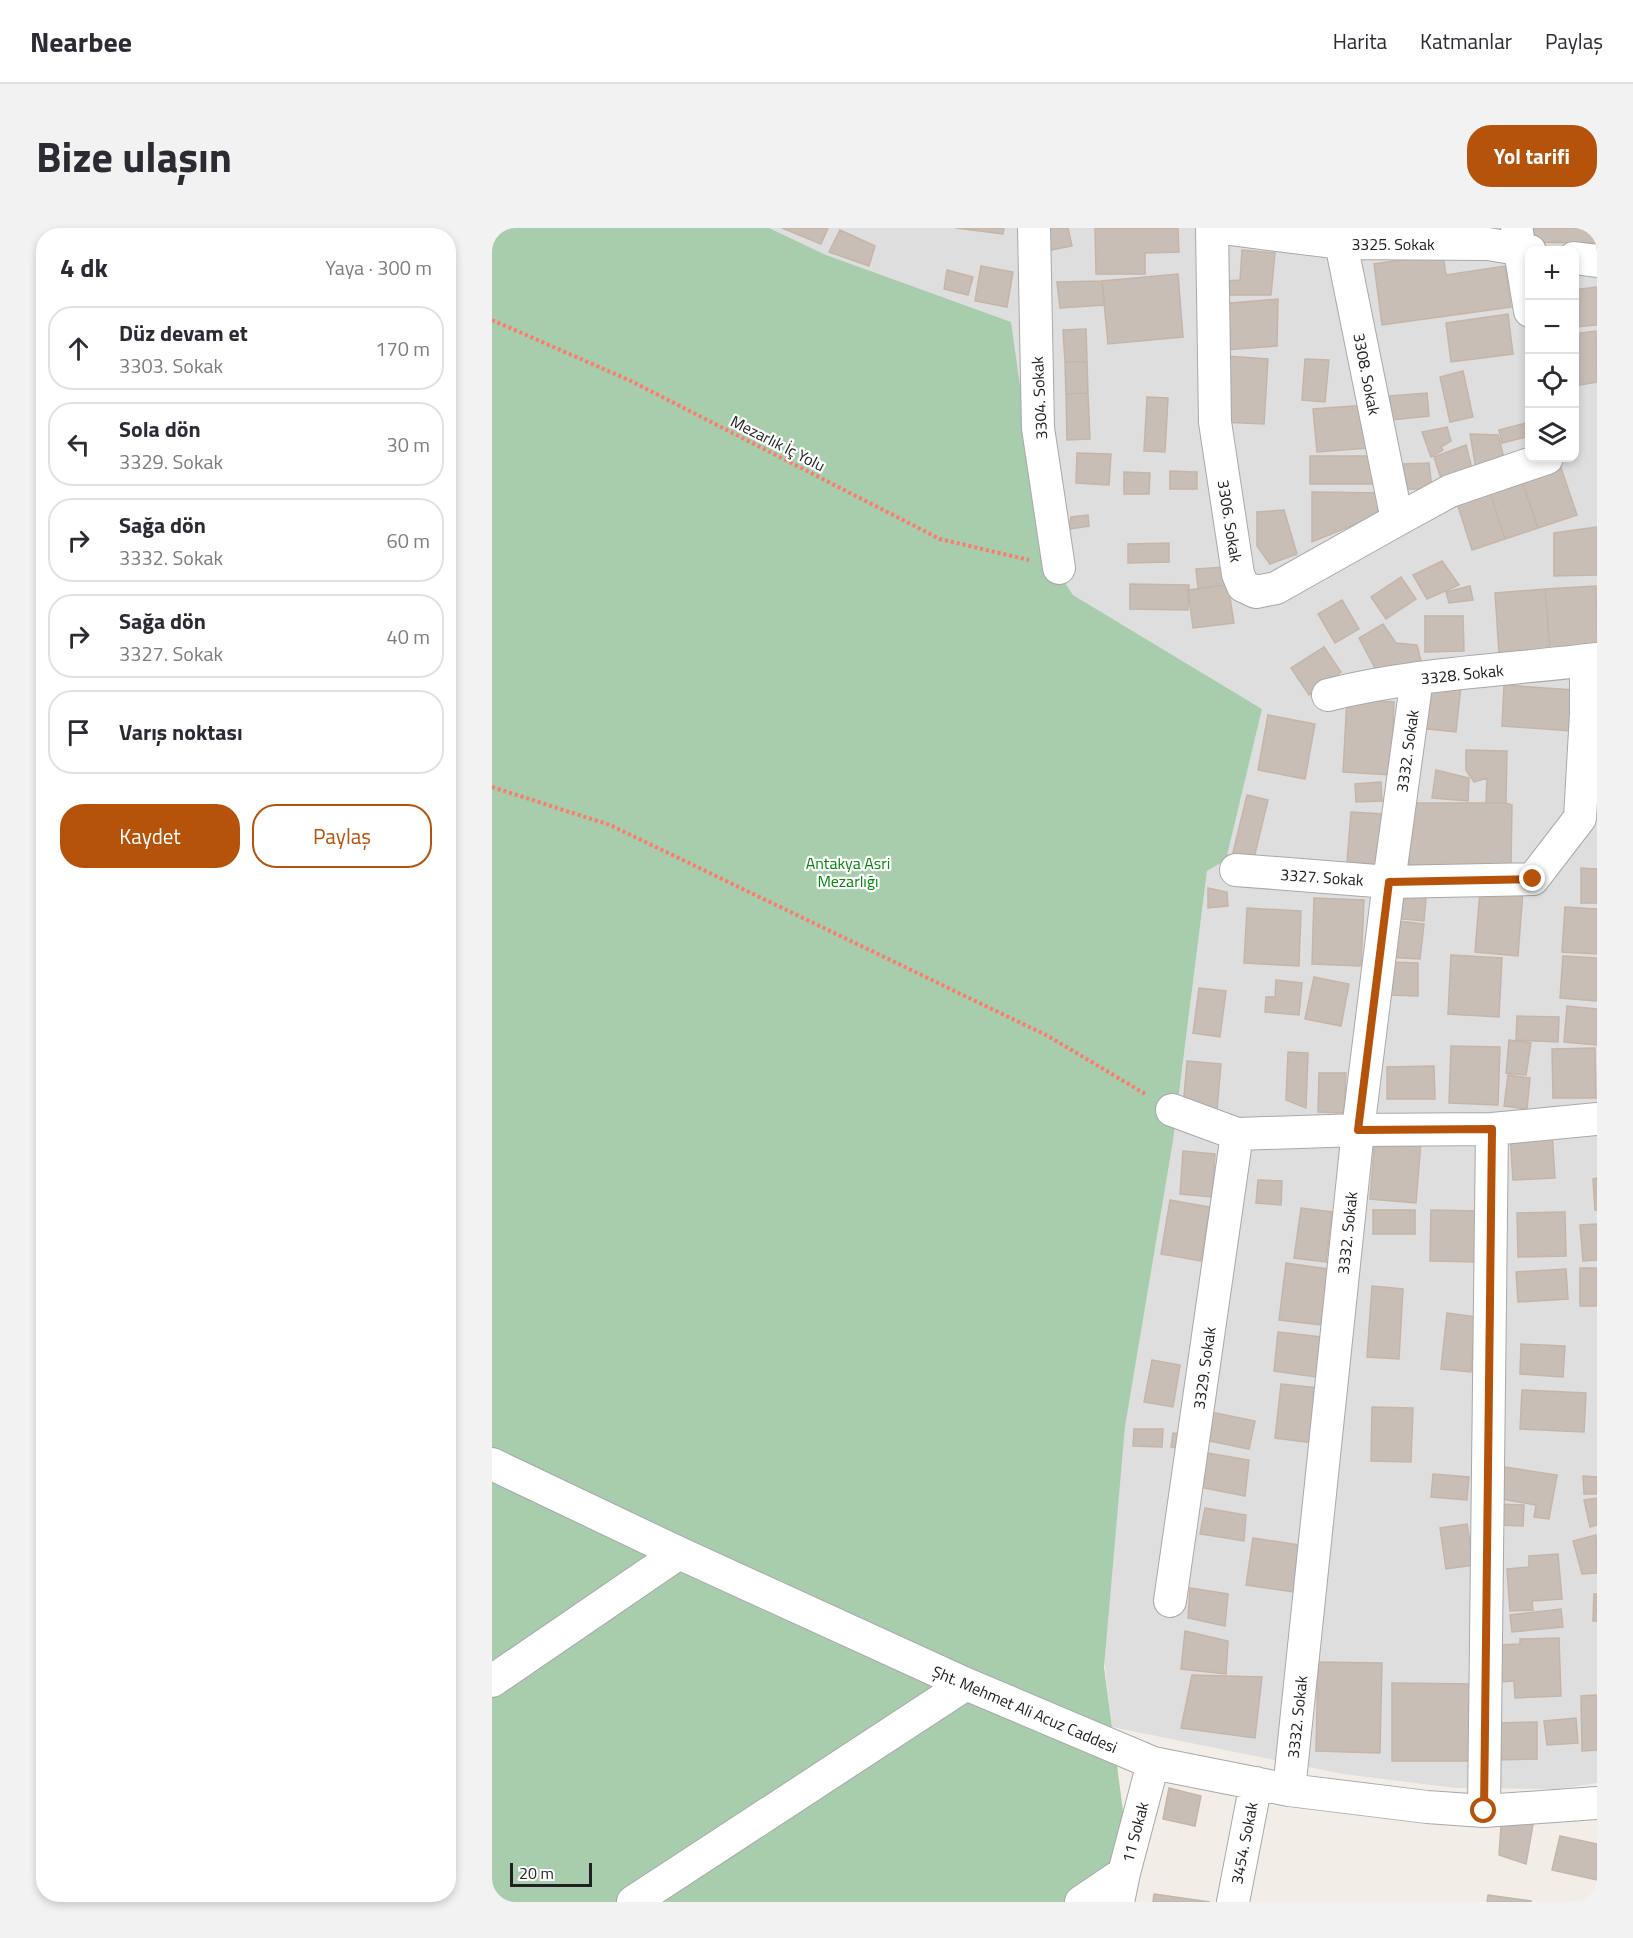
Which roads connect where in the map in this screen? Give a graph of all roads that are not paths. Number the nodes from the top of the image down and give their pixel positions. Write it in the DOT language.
graph roads {
  1 [pos="1034,228"];
  2 [pos="1212,228"];
  3 [pos="1222,228"];
  4 [pos="1340,236"];
  5 [pos="1522,243"];
  6 [pos="1579,259"];
  7 [pos="1597,261"];
  8 [pos="1529,300"];
  9 [pos="1534,462"];
  10 [pos="1396,520"];
  11 [pos="1059,568"];
  12 [pos="1591,660"];
  13 [pos="1417,678"];
  14 [pos="1328,695"];
  15 [pos="1236,870"];
  16 [pos="1389,882"];
  17 [pos="1172,1110"];
  18 [pos="1597,1119"];
  19 [pos="1492,1129"];
  20 [pos="1358,1130"];
  21 [pos="1238,1134"];
  22 [pos="492,1464"];
  23 [pos="679,1553"];
  24 [pos="1170,1601"];
  25 [pos="492,1681"];
  26 [pos="966,1684"];
  27 [pos="1153,1763"];
  28 [pos="1256,1783"];
  29 [pos="1289,1790"];
  30 [pos="1597,1803"];
  31 [pos="1484,1811"];
  32 [pos="1121,1888"];
  33 [pos="633,1902"];
  34 [pos="1081,1902"];
  35 [pos="1233,1902"];
  1 -- 11 [label="street, 3304. Sokak"];
  2 -- 10 [label="street, 3306. Sokak"];
  3 -- 4 [label="street, 3325. Sokak"];
  4 -- 5 [label="street, 3325. Sokak"];
  4 -- 10 [label="street, 3308. Sokak"];
  5 -- 8 [label="street"];
  6 -- 7 [label="street"];
  9 -- 10 [label="street, 3306. Sokak"];
  12 -- 13 [label="street, 3328. Sokak"];
  12 -- 16 [label="street, 3327. Sokak"];
  13 -- 14 [label="street, 3328. Sokak"];
  13 -- 16 [label="street, 3332. Sokak"];
  15 -- 16 [label="street, 3327. Sokak"];
  16 -- 20 [label="street, 3332. Sokak"];
  17 -- 21 [label="street"];
  18 -- 19 [label="street"];
  19 -- 20 [label="street"];
  19 -- 31 [label="street"];
  20 -- 21 [label="street"];
  20 -- 29 [label="street, 3332. Sokak"];
  21 -- 24 [label="street, 3329. Sokak"];
  22 -- 23 [label="street, Şht. Mehmet Ali Acuz Caddesi"];
  23 -- 25 [label="street"];
  23 -- 26 [label="street, Şht. Mehmet Ali Acuz Caddesi"];
  26 -- 27 [label="street, Şht. Mehmet Ali Acuz Caddesi"];
  26 -- 33 [label="street"];
  27 -- 28 [label="street, Şht. Mehmet Ali Acuz Caddesi"];
  27 -- 32 [label="street, 11 Sokak"];
  28 -- 29 [label="street, Şht. Mehmet Ali Acuz Caddesi"];
  28 -- 35 [label="street, 3454. Sokak"];
  29 -- 31 [label="street, Şht. Mehmet Ali Acuz Caddesi"];
  30 -- 31 [label="street, Şht. Mehmet Ali Acuz Caddesi"];
  32 -- 34 [label="street"];
}
